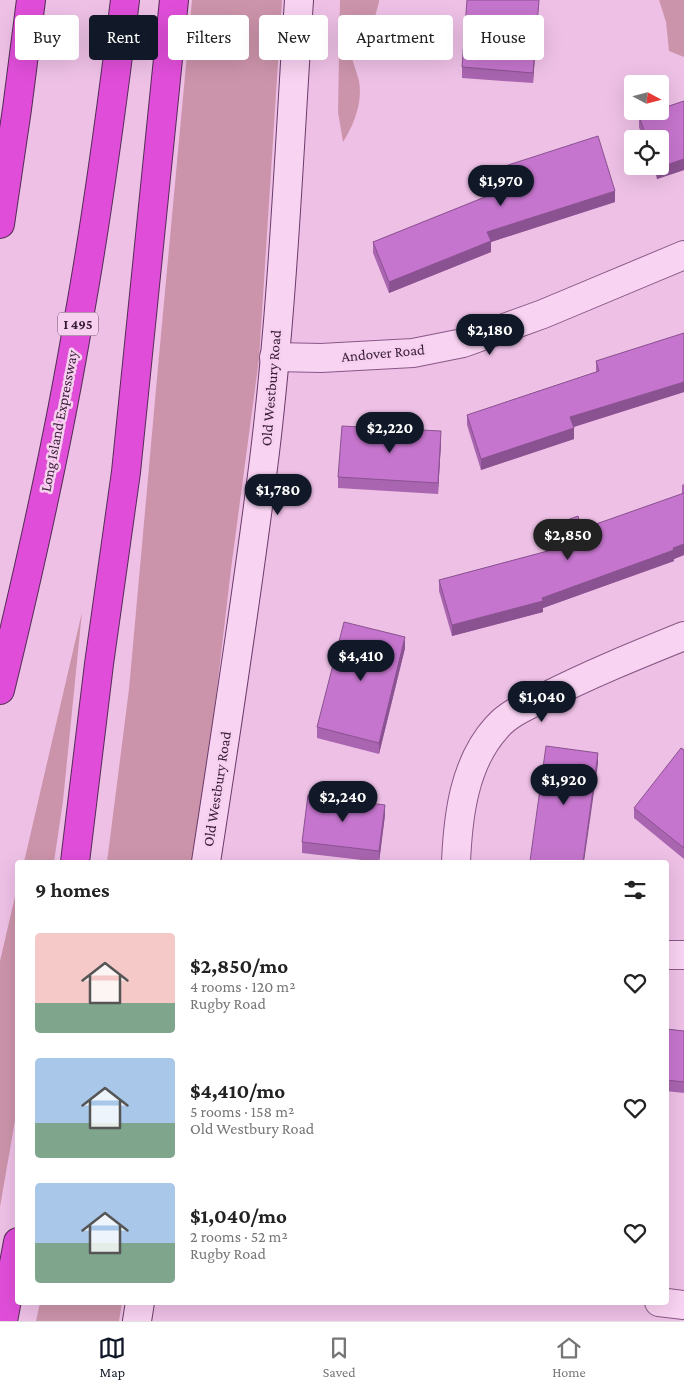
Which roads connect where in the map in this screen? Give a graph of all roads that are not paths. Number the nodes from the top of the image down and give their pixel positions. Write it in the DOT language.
graph roads {
  1 [pos="31,0"];
  2 [pos="125,0"];
  3 [pos="174,0"];
  4 [pos="298,0"];
  5 [pos="0,224"];
  6 [pos="684,255"];
  7 [pos="274,357"];
  8 [pos="684,636"];
  9 [pos="0,690"];
  10 [pos="75,860"];
  11 [pos="206,860"];
  12 [pos="456,860"];
  13 [pos="669,955"];
  14 [pos="684,955"];
  15 [pos="15,1258"];
  16 [pos="669,1303"];
  17 [pos="140,1305"];
  18 [pos="684,1305"];
  19 [pos="3,1321"];
  20 [pos="137,1321"];
  1 -- 5 [label="highway"];
  2 -- 9 [label="highway, Long Island Expressway / I 495"];
  3 -- 10 [label="highway"];
  4 -- 7 [label="main road, Old Westbury Road"];
  6 -- 7 [label="main road, Andover Road"];
  7 -- 11 [label="main road, Old Westbury Road"];
  8 -- 12 [label="main road"];
  13 -- 14 [label="main road"];
  15 -- 19 [label="highway"];
  16 -- 18 [label="main road"];
  17 -- 20 [label="main road"];
}
